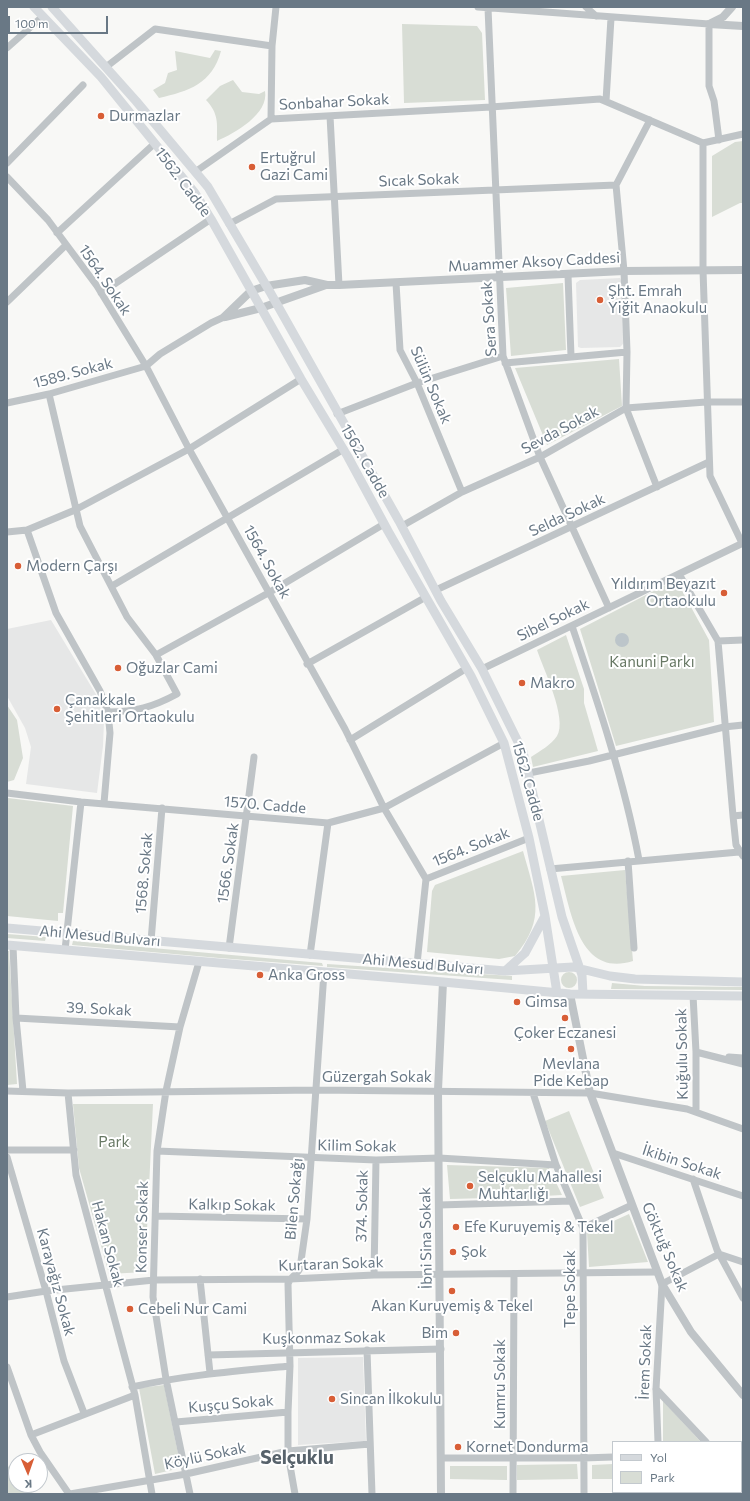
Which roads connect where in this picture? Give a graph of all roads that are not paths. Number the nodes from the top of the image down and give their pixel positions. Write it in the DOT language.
graph roads {
  1 [pos="34,7"];
  2 [pos="276,7"];
  3 [pos="478,7"];
  4 [pos="586,7"];
  5 [pos="732,7"];
  6 [pos="55,8"];
  7 [pos="488,8"];
  8 [pos="43,16"];
  9 [pos="596,16"];
  10 [pos="612,18"];
  11 [pos="709,24"];
  12 [pos="743,26"];
  13 [pos="272,46"];
  14 [pos="7,48"];
  15 [pos="106,67"];
  16 [pos="83,85"];
  17 [pos="606,101"];
  18 [pos="491,107"];
  19 [pos="330,116"];
  20 [pos="271,119"];
  21 [pos="650,120"];
  22 [pos="743,134"];
  23 [pos="719,140"];
  24 [pos="703,143"];
  25 [pos="154,144"];
  26 [pos="7,163"];
  27 [pos="195,172"];
  28 [pos="7,177"];
  29 [pos="616,185"];
  30 [pos="495,191"];
  31 [pos="334,197"];
  32 [pos="211,219"];
  33 [pos="229,224"];
  34 [pos="57,233"];
  35 [pos="66,245"];
  36 [pos="703,270"];
  37 [pos="743,270"];
  38 [pos="624,271"];
  39 [pos="568,275"];
  40 [pos="499,278"];
  41 [pos="396,283"];
  42 [pos="327,285"];
  43 [pos="339,285"];
  44 [pos="266,286"];
  45 [pos="251,291"];
  46 [pos="101,293"];
  47 [pos="7,302"];
  48 [pos="276,302"];
  49 [pos="261,308"];
  50 [pos="224,317"];
  51 [pos="627,352"];
  52 [pos="571,356"];
  53 [pos="504,360"];
  54 [pos="146,366"];
  55 [pos="301,380"];
  56 [pos="417,384"];
  57 [pos="49,394"];
  58 [pos="706,402"];
  59 [pos="743,402"];
  60 [pos="7,403"];
  61 [pos="626,408"];
  62 [pos="338,414"];
  63 [pos="189,449"];
  64 [pos="344,449"];
  65 [pos="540,457"];
  66 [pos="709,462"];
  67 [pos="657,487"];
  68 [pos="462,492"];
  69 [pos="75,510"];
  70 [pos="228,519"];
  71 [pos="384,524"];
  72 [pos="402,526"];
  73 [pos="572,527"];
  74 [pos="27,530"];
  75 [pos="7,532"];
  76 [pos="742,543"];
  77 [pos="679,574"];
  78 [pos="112,586"];
  79 [pos="436,590"];
  80 [pos="270,592"];
  81 [pos="426,597"];
  82 [pos="609,608"];
  83 [pos="572,626"];
  84 [pos="743,640"];
  85 [pos="718,641"];
  86 [pos="156,655"];
  87 [pos="307,664"];
  88 [pos="467,668"];
  89 [pos="482,669"];
  90 [pos="108,712"];
  91 [pos="743,726"];
  92 [pos="724,727"];
  93 [pos="350,740"];
  94 [pos="504,743"];
  95 [pos="614,754"];
  96 [pos="254,757"];
  97 [pos="529,773"];
  98 [pos="7,793"];
  99 [pos="80,802"];
  100 [pos="104,803"];
  101 [pos="162,808"];
  102 [pos="384,808"];
  103 [pos="743,815"];
  104 [pos="733,816"];
  105 [pos="247,817"];
  106 [pos="328,823"];
  107 [pos="529,838"];
  108 [pos="741,854"];
  109 [pos="639,860"];
  110 [pos="628,861"];
  111 [pos="550,869"];
  112 [pos="426,879"];
  113 [pos="545,916"];
  114 [pos="7,928"];
  115 [pos="66,934"];
  116 [pos="151,941"];
  117 [pos="10,946"];
  118 [pos="229,948"];
  119 [pos="634,948"];
  120 [pos="65,950"];
  121 [pos="310,954"];
  122 [pos="199,962"];
  123 [pos="417,964"];
  124 [pos="553,968"];
  125 [pos="580,968"];
  126 [pos="505,971"];
  127 [pos="324,972"];
  128 [pos="442,982"];
  129 [pos="743,982"];
  130 [pos="557,993"];
  131 [pos="570,994"];
  132 [pos="583,994"];
  133 [pos="693,995"];
  134 [pos="743,996"];
  135 [pos="16,1018"];
  136 [pos="180,1027"];
  137 [pos="696,1052"];
  138 [pos="717,1057"];
  139 [pos="743,1058"];
  140 [pos="743,1064"];
  141 [pos="23,1090"];
  142 [pos="316,1090"];
  143 [pos="438,1090"];
  144 [pos="7,1091"];
  145 [pos="166,1091"];
  146 [pos="533,1092"];
  147 [pos="68,1093"];
  148 [pos="590,1093"];
  149 [pos="696,1112"];
  150 [pos="743,1128"];
  151 [pos="7,1150"];
  152 [pos="74,1150"];
  153 [pos="157,1152"];
  154 [pos="613,1153"];
  155 [pos="7,1157"];
  156 [pos="311,1158"];
  157 [pos="439,1158"];
  158 [pos="376,1160"];
  159 [pos="556,1165"];
  160 [pos="693,1179"];
  161 [pos="743,1196"];
  162 [pos="571,1201"];
  163 [pos="439,1205"];
  164 [pos="632,1205"];
  165 [pos="156,1216"];
  166 [pos="307,1219"];
  167 [pos="583,1228"];
  168 [pos="719,1254"];
  169 [pos="743,1262"];
  170 [pos="657,1272"];
  171 [pos="440,1274"];
  172 [pos="514,1274"];
  173 [pos="583,1274"];
  174 [pos="374,1275"];
  175 [pos="200,1279"];
  176 [pos="290,1279"];
  177 [pos="154,1280"];
  178 [pos="662,1284"];
  179 [pos="106,1285"];
  180 [pos="46,1291"];
  181 [pos="7,1297"];
  182 [pos="743,1298"];
  183 [pos="441,1349"];
  184 [pos="367,1350"];
  185 [pos="290,1352"];
  186 [pos="208,1355"];
  187 [pos="290,1366"];
  188 [pos="7,1367"];
  189 [pos="210,1373"];
  190 [pos="166,1379"];
  191 [pos="132,1386"];
  192 [pos="656,1388"];
  193 [pos="743,1394"];
  194 [pos="134,1395"];
  195 [pos="288,1412"];
  196 [pos="84,1413"];
  197 [pos="176,1422"];
  198 [pos="31,1434"];
  199 [pos="658,1441"];
  200 [pos="705,1441"];
  201 [pos="370,1444"];
  202 [pos="288,1450"];
  203 [pos="612,1456"];
  204 [pos="442,1458"];
  205 [pos="512,1458"];
  206 [pos="583,1458"];
  207 [pos="186,1474"];
  208 [pos="150,1481"];
  209 [pos="70,1494"];
  210 [pos="152,1494"];
  211 [pos="190,1494"];
  212 [pos="295,1494"];
  213 [pos="372,1494"];
  214 [pos="442,1494"];
  215 [pos="513,1494"];
  216 [pos="584,1494"];
  1 -- 8 [label="main road, 1562. Cadde"];
  2 -- 13 [label="street"];
  3 -- 7 [label="street"];
  4 -- 9 [label="street"];
  5 -- 11 [label="street"];
  6 -- 15 [label="main road, 1562. Cadde"];
  7 -- 9 [label="street"];
  7 -- 18 [label="street, Sera Sokak"];
  8 -- 14 [label="street"];
  8 -- 25 [label="main road, 1562. Cadde"];
  9 -- 10 [label="street"];
  10 -- 11 [label="street"];
  10 -- 17 [label="street"];
  11 -- 12 [label="street"];
  11 -- 23 [label="street"];
  13 -- 15 [label="street"];
  13 -- 20 [label="street"];
  15 -- 27 [label="main road, 1562. Cadde"];
  16 -- 26 [label="street"];
  17 -- 18 [label="street, Sonbahar Sokak"];
  17 -- 21 [label="street"];
  18 -- 19 [label="street, Sonbahar Sokak"];
  18 -- 30 [label="street, Sera Sokak"];
  19 -- 20 [label="street, Sonbahar Sokak"];
  19 -- 31 [label="street"];
  20 -- 27 [label="street, Sonbahar Sokak"];
  21 -- 24 [label="street"];
  21 -- 29 [label="street"];
  22 -- 23 [label="street"];
  23 -- 24 [label="street"];
  24 -- 36 [label="street"];
  25 -- 32 [label="main road, 1562. Cadde"];
  25 -- 34 [label="street"];
  27 -- 33 [label="main road, 1562. Cadde"];
  28 -- 34 [label="street, 1564. Sokak"];
  29 -- 30 [label="street, Sıcak Sokak"];
  29 -- 38 [label="street"];
  30 -- 31 [label="street, Sıcak Sokak"];
  30 -- 40 [label="street, Sera Sokak"];
  31 -- 33 [label="street, Sıcak Sokak"];
  31 -- 43 [label="street"];
  32 -- 45 [label="main road, 1562. Cadde"];
  32 -- 46 [label="street"];
  33 -- 44 [label="main road, 1562. Cadde"];
  34 -- 35 [label="street, 1564. Sokak"];
  35 -- 46 [label="street, 1564. Sokak"];
  35 -- 47 [label="street"];
  36 -- 37 [label="street, Muammer Aksoy Caddesi"];
  36 -- 38 [label="street, Muammer Aksoy Caddesi"];
  36 -- 58 [label="street"];
  38 -- 39 [label="street, Muammer Aksoy Caddesi"];
  38 -- 51 [label="street"];
  39 -- 40 [label="street, Muammer Aksoy Caddesi"];
  39 -- 52 [label="street"];
  40 -- 41 [label="street, Muammer Aksoy Caddesi"];
  40 -- 53 [label="street, Sera Sokak"];
  41 -- 43 [label="street, Muammer Aksoy Caddesi"];
  41 -- 56 [label="street, Sülün Sokak"];
  42 -- 43 [label="street, Muammer Aksoy Caddesi"];
  42 -- 44 [label="street"];
  42 -- 48 [label="street"];
  44 -- 45 [label="street"];
  44 -- 48 [label="main road, 1562. Cadde"];
  45 -- 49 [label="main road, 1562. Cadde"];
  45 -- 50 [label="street"];
  46 -- 54 [label="street, 1564. Sokak"];
  48 -- 49 [label="street"];
  48 -- 62 [label="main road, 1562. Cadde"];
  49 -- 50 [label="street"];
  49 -- 55 [label="main road, 1562. Cadde"];
  50 -- 54 [label="street"];
  51 -- 52 [label="street"];
  51 -- 61 [label="street"];
  52 -- 53 [label="street"];
  53 -- 56 [label="street"];
  53 -- 65 [label="street, Sera Sokak"];
  54 -- 57 [label="street, 1589. Sokak"];
  54 -- 63 [label="street, 1564. Sokak"];
  55 -- 63 [label="street"];
  55 -- 64 [label="main road, 1562. Cadde"];
  56 -- 62 [label="street"];
  56 -- 68 [label="street, Sülün Sokak"];
  57 -- 60 [label="street, 1589. Sokak"];
  57 -- 69 [label="street"];
  58 -- 59 [label="street, Sevda Sokak"];
  58 -- 61 [label="street, Sevda Sokak"];
  58 -- 66 [label="street"];
  61 -- 65 [label="street, Sevda Sokak"];
  61 -- 67 [label="street"];
  62 -- 72 [label="main road, 1562. Cadde"];
  63 -- 69 [label="street"];
  63 -- 70 [label="street, 1564. Sokak"];
  64 -- 70 [label="street"];
  64 -- 71 [label="main road, 1562. Cadde"];
  65 -- 68 [label="street, Sevda Sokak"];
  65 -- 73 [label="street, Sera Sokak"];
  66 -- 67 [label="street, Selda Sokak"];
  66 -- 76 [label="street"];
  67 -- 73 [label="street, Selda Sokak"];
  68 -- 72 [label="street, Sevda Sokak"];
  69 -- 74 [label="street"];
  69 -- 78 [label="street"];
  70 -- 78 [label="street"];
  70 -- 80 [label="street, 1564. Sokak"];
  71 -- 80 [label="street"];
  71 -- 81 [label="main road, 1562. Cadde"];
  72 -- 79 [label="main road, 1562. Cadde"];
  73 -- 79 [label="street, Selda Sokak"];
  73 -- 82 [label="street, Sera Sokak"];
  74 -- 75 [label="street"];
  74 -- 90 [label="street"];
  76 -- 77 [label="street, Sibel Sokak"];
  77 -- 82 [label="street, Sibel Sokak"];
  77 -- 85 [label="street"];
  78 -- 86 [label="street"];
  79 -- 89 [label="main road, 1562. Cadde"];
  80 -- 86 [label="street"];
  80 -- 87 [label="street, 1564. Sokak"];
  81 -- 87 [label="street"];
  81 -- 88 [label="main road, 1562. Cadde"];
  82 -- 83 [label="street, Sibel Sokak"];
  83 -- 89 [label="street, Sibel Sokak"];
  83 -- 95 [label="street"];
  84 -- 85 [label="street"];
  85 -- 92 [label="street"];
  86 -- 90 [label="street"];
  87 -- 93 [label="street, 1564. Sokak"];
  88 -- 93 [label="street"];
  88 -- 94 [label="main road, 1562. Cadde"];
  89 -- 97 [label="main road, 1562. Cadde"];
  90 -- 100 [label="street"];
  91 -- 92 [label="street"];
  92 -- 95 [label="street"];
  92 -- 104 [label="street"];
  93 -- 102 [label="street, 1564. Sokak"];
  94 -- 102 [label="street, 1570. Cadde"];
  94 -- 107 [label="main road, 1562. Cadde"];
  95 -- 97 [label="street"];
  95 -- 109 [label="street"];
  96 -- 105 [label="street, 1566. Sokak"];
  97 -- 111 [label="main road, 1562. Cadde"];
  98 -- 99 [label="street, 1570. Cadde"];
  99 -- 100 [label="street, 1570. Cadde"];
  99 -- 115 [label="street"];
  100 -- 101 [label="street, 1570. Cadde"];
  101 -- 105 [label="street, 1570. Cadde"];
  101 -- 116 [label="street, 1568. Sokak"];
  102 -- 106 [label="street, 1570. Cadde"];
  102 -- 112 [label="street, 1564. Sokak"];
  103 -- 104 [label="street"];
  104 -- 108 [label="street"];
  105 -- 106 [label="street, 1570. Cadde"];
  105 -- 118 [label="street, 1566. Sokak"];
  106 -- 121 [label="street"];
  107 -- 112 [label="street, 1564. Sokak"];
  107 -- 113 [label="main road, 1562. Cadde"];
  108 -- 109 [label="street"];
  109 -- 110 [label="street"];
  110 -- 111 [label="street"];
  110 -- 119 [label="street"];
  111 -- 125 [label="main road, 1562. Cadde"];
  112 -- 123 [label="street"];
  113 -- 124 [label="main road, 1562. Cadde"];
  113 -- 126 [label="main road"];
  114 -- 115 [label="main road, Ahi Mesud Bulvarı"];
  115 -- 116 [label="main road, Ahi Mesud Bulvarı"];
  115 -- 120 [label="street"];
  116 -- 118 [label="main road, Ahi Mesud Bulvarı"];
  117 -- 120 [label="main road, Ahi Mesud Bulvarı"];
  117 -- 135 [label="street"];
  118 -- 121 [label="main road, Ahi Mesud Bulvarı"];
  120 -- 122 [label="main road, Ahi Mesud Bulvarı"];
  121 -- 123 [label="main road, Ahi Mesud Bulvarı"];
  122 -- 127 [label="main road, Ahi Mesud Bulvarı"];
  122 -- 136 [label="street, Konser Sokak"];
  123 -- 126 [label="main road, Ahi Mesud Bulvarı"];
  124 -- 125 [label="main road, Ahi Mesud Bulvarı"];
  124 -- 126 [label="main road, Ahi Mesud Bulvarı"];
  124 -- 130 [label="main road, 1562. Cadde"];
  125 -- 129 [label="main road, Ahi Mesud Bulvarı"];
  125 -- 132 [label="main road, 1562. Cadde"];
  127 -- 128 [label="main road, Ahi Mesud Bulvarı"];
  127 -- 142 [label="street, Bilen Sokağı"];
  128 -- 130 [label="main road, Ahi Mesud Bulvarı"];
  128 -- 143 [label="street, İbni Sina Sokak"];
  130 -- 131 [label="main road, Ahi Mesud Bulvarı"];
  131 -- 132 [label="main road, Ahi Mesud Bulvarı"];
  131 -- 148 [label="street, Göktuğ Sokak"];
  132 -- 133 [label="main road, Ahi Mesud Bulvarı"];
  133 -- 134 [label="main road, Ahi Mesud Bulvarı"];
  133 -- 137 [label="street, Kuğulu Sokak"];
  135 -- 136 [label="street, 39. Sokak"];
  135 -- 141 [label="street"];
  136 -- 145 [label="street, Konser Sokak"];
  137 -- 138 [label="street"];
  137 -- 149 [label="street, Kuğulu Sokak"];
  138 -- 139 [label="street"];
  138 -- 140 [label="street"];
  141 -- 144 [label="street, Güzergah Sokak"];
  141 -- 147 [label="street, Güzergah Sokak"];
  142 -- 143 [label="street, Güzergah Sokak"];
  142 -- 145 [label="street, Güzergah Sokak"];
  142 -- 156 [label="street, Bilen Sokağı"];
  143 -- 146 [label="street, Güzergah Sokak"];
  143 -- 157 [label="street, İbni Sina Sokak"];
  145 -- 147 [label="street, Güzergah Sokak"];
  145 -- 153 [label="street, Konser Sokak"];
  146 -- 148 [label="street, Güzergah Sokak"];
  146 -- 159 [label="street, Tepe Sokak"];
  147 -- 152 [label="street, Hakan Sokak"];
  148 -- 149 [label="street, Güzergah Sokak"];
  148 -- 154 [label="street, Göktuğ Sokak"];
  149 -- 150 [label="street, Güzergah Sokak"];
  151 -- 152 [label="street"];
  152 -- 179 [label="street, Hakan Sokak"];
  153 -- 156 [label="street, Kilim Sokak"];
  153 -- 165 [label="street, Konser Sokak"];
  154 -- 160 [label="street, İkibin Sokak"];
  154 -- 164 [label="street, Göktuğ Sokak"];
  155 -- 180 [label="street, Karayağız Sokak"];
  156 -- 158 [label="street, Kilim Sokak"];
  156 -- 166 [label="street, Bilen Sokağı"];
  157 -- 158 [label="street, Kilim Sokak"];
  157 -- 159 [label="street, Kilim Sokak"];
  157 -- 163 [label="street, İbni Sina Sokak"];
  158 -- 174 [label="street, 374. Sokak"];
  159 -- 162 [label="street, Tepe Sokak"];
  160 -- 161 [label="street, İkibin Sokak"];
  160 -- 168 [label="street"];
  162 -- 163 [label="street"];
  162 -- 167 [label="street, Tepe Sokak"];
  163 -- 171 [label="street, İbni Sina Sokak"];
  164 -- 167 [label="street"];
  164 -- 170 [label="street, Göktuğ Sokak"];
  165 -- 166 [label="street, Kalkıp Sokak"];
  165 -- 177 [label="street, Konser Sokak"];
  166 -- 176 [label="street, Bilen Sokağı"];
  167 -- 173 [label="street, Tepe Sokak"];
  168 -- 169 [label="street"];
  168 -- 178 [label="street"];
  168 -- 182 [label="street"];
  170 -- 173 [label="street, Kurtaran Sokak"];
  170 -- 178 [label="street, Göktuğ Sokak"];
  171 -- 172 [label="street, Kurtaran Sokak"];
  171 -- 174 [label="street, Kurtaran Sokak"];
  171 -- 183 [label="street, İbni Sina Sokak"];
  172 -- 173 [label="street, Kurtaran Sokak"];
  172 -- 205 [label="street, Kumru Sokak"];
  173 -- 206 [label="street, Tepe Sokak"];
  174 -- 176 [label="street, Kurtaran Sokak"];
  175 -- 176 [label="street, Kurtaran Sokak"];
  175 -- 177 [label="street, Kurtaran Sokak"];
  175 -- 186 [label="street"];
  176 -- 185 [label="street"];
  177 -- 179 [label="street, Kurtaran Sokak"];
  177 -- 190 [label="street, Konser Sokak"];
  178 -- 192 [label="street, İrem Sokak"];
  178 -- 193 [label="street, Göktuğ Sokak"];
  179 -- 180 [label="street, Kurtaran Sokak"];
  179 -- 191 [label="street, Hakan Sokak"];
  180 -- 181 [label="street, Kurtaran Sokak"];
  180 -- 196 [label="street, Karayağız Sokak"];
  183 -- 184 [label="street, Kuşkonmaz Sokak"];
  183 -- 204 [label="street, İbni Sina Sokak"];
  184 -- 185 [label="street, Kuşkonmaz Sokak"];
  184 -- 201 [label="street"];
  185 -- 186 [label="street, Kuşkonmaz Sokak"];
  185 -- 187 [label="street"];
  186 -- 189 [label="street"];
  187 -- 189 [label="street"];
  187 -- 195 [label="street"];
  188 -- 198 [label="street, Köylü Sokak"];
  189 -- 190 [label="street"];
  190 -- 191 [label="street"];
  190 -- 197 [label="street, Konser Sokak"];
  191 -- 194 [label="street, Hakan Sokak"];
  192 -- 199 [label="street, İrem Sokak"];
  192 -- 200 [label="street"];
  194 -- 196 [label="street"];
  194 -- 208 [label="street, Hakan Sokak"];
  195 -- 197 [label="street, Kuşçu Sokak"];
  195 -- 202 [label="street"];
  196 -- 198 [label="street"];
  197 -- 207 [label="street, Konser Sokak"];
  198 -- 209 [label="street, Köylü Sokak"];
  201 -- 202 [label="street, Köylü Sokak"];
  201 -- 213 [label="street"];
  202 -- 207 [label="street, Köylü Sokak"];
  202 -- 212 [label="street"];
  203 -- 206 [label="street"];
  204 -- 205 [label="street"];
  204 -- 214 [label="street, İbni Sina Sokak"];
  205 -- 206 [label="street"];
  205 -- 215 [label="street, Kumru Sokak"];
  206 -- 216 [label="street, Tepe Sokak"];
  207 -- 208 [label="street, Köylü Sokak"];
  207 -- 211 [label="street, Konser Sokak"];
  208 -- 209 [label="street, Köylü Sokak"];
  208 -- 210 [label="street, Hakan Sokak"];
}
